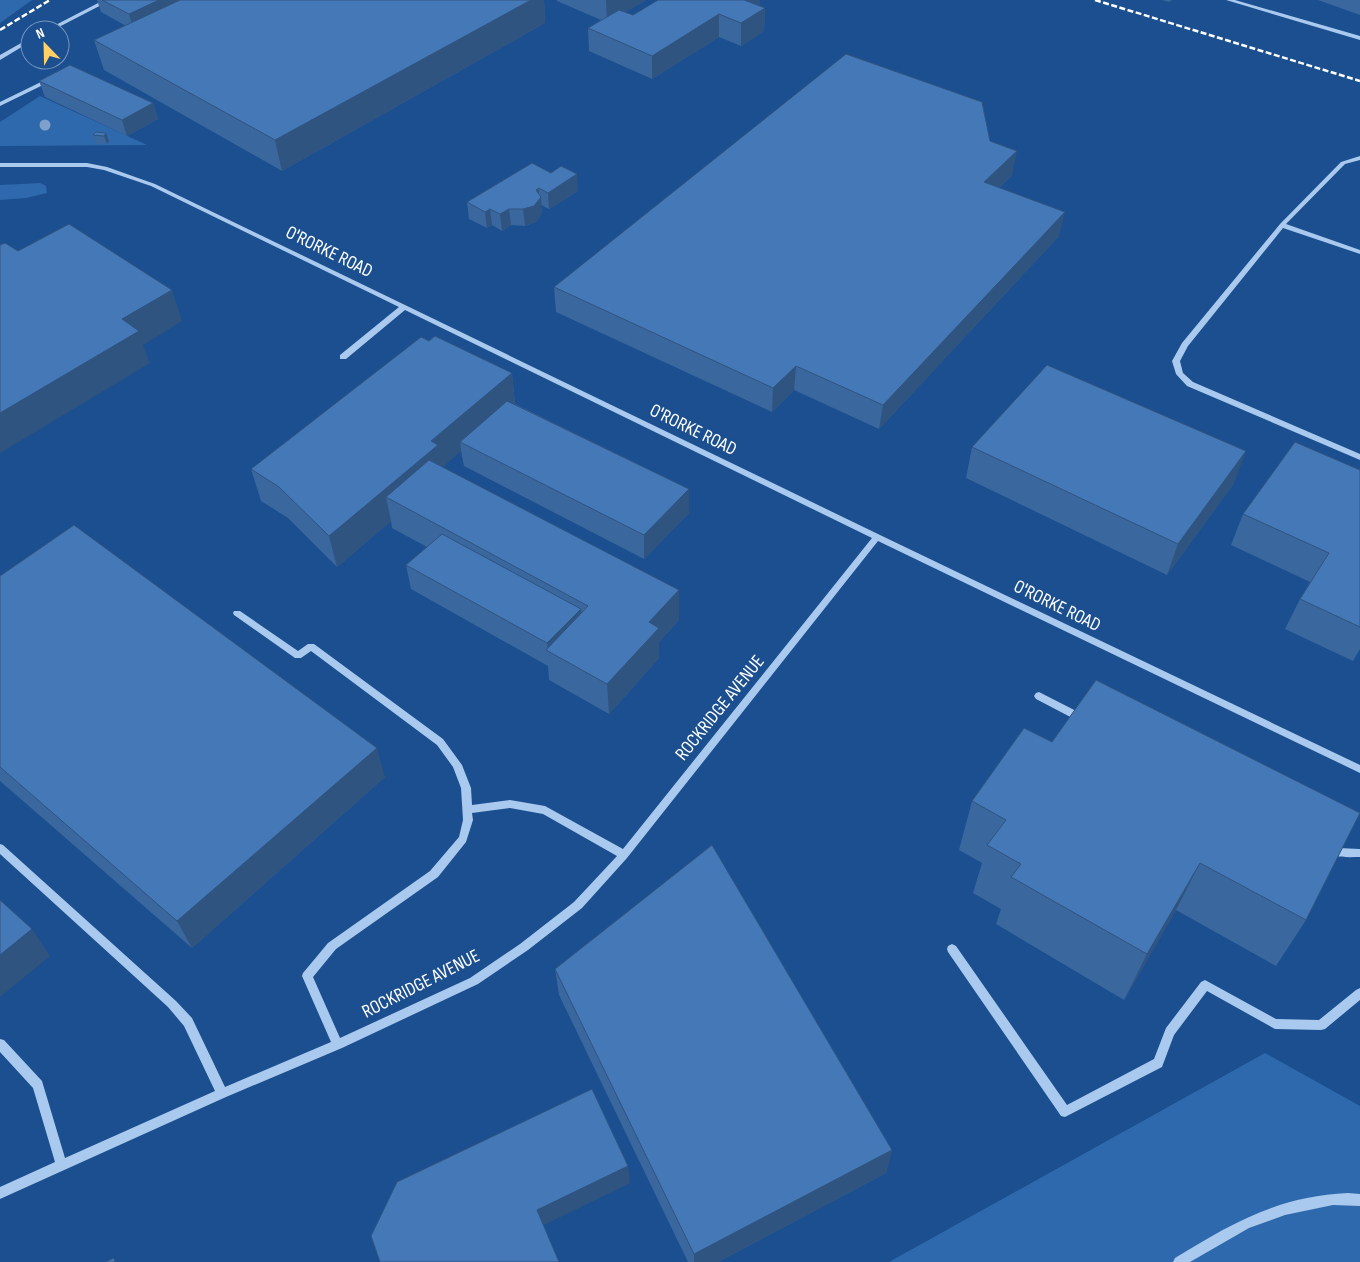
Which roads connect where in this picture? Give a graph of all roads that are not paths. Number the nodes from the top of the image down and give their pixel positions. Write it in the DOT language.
graph roads {
  1 [pos="108,0"];
  2 [pos="1229,0"];
  3 [pos="69,20"];
  4 [pos="1360,38"];
  5 [pos="20,46"];
  6 [pos="0,58"];
  7 [pos="41,84"];
  8 [pos="0,104"];
  9 [pos="1360,158"];
  10 [pos="0,165"];
  11 [pos="1282,225"];
  12 [pos="1360,252"];
  13 [pos="404,308"];
  14 [pos="343,357"];
  15 [pos="1360,457"];
  16 [pos="877,537"];
  17 [pos="237,613"];
  18 [pos="1039,696"];
  19 [pos="1092,723"];
  20 [pos="1360,769"];
  21 [pos="467,810"];
  22 [pos="1318,842"];
  23 [pos="0,848"];
  24 [pos="1360,853"];
  25 [pos="624,855"];
  26 [pos="952,949"];
  27 [pos="1360,993"];
  28 [pos="0,1044"];
  29 [pos="338,1044"];
  30 [pos="222,1093"];
  31 [pos="62,1166"];
  32 [pos="0,1193"];
  33 [pos="1360,1200"];
  34 [pos="1179,1262"];
  1 -- 3 [label="street"];
  2 -- 4 [label="street"];
  5 -- 6 [label="lane"];
  7 -- 8 [label="street"];
  9 -- 11 [label="street"];
  10 -- 13 [label="street, O'RORKE ROAD"];
  11 -- 12 [label="street"];
  11 -- 15 [label="street"];
  13 -- 14 [label="street"];
  13 -- 16 [label="street, O'RORKE ROAD"];
  16 -- 20 [label="street, O'RORKE ROAD"];
  16 -- 25 [label="street, ROCKRIDGE AVENUE"];
  17 -- 21 [label="street"];
  18 -- 19 [label="street"];
  21 -- 25 [label="street"];
  21 -- 29 [label="street"];
  22 -- 24 [label="street"];
  23 -- 30 [label="street"];
  25 -- 29 [label="street, ROCKRIDGE AVENUE"];
  26 -- 27 [label="street"];
  28 -- 31 [label="street"];
  29 -- 30 [label="street, ROCKRIDGE AVENUE"];
  30 -- 31 [label="street, ROCKRIDGE AVENUE"];
  31 -- 32 [label="street, ROCKRIDGE AVENUE"];
  33 -- 34 [label="street"];
}
